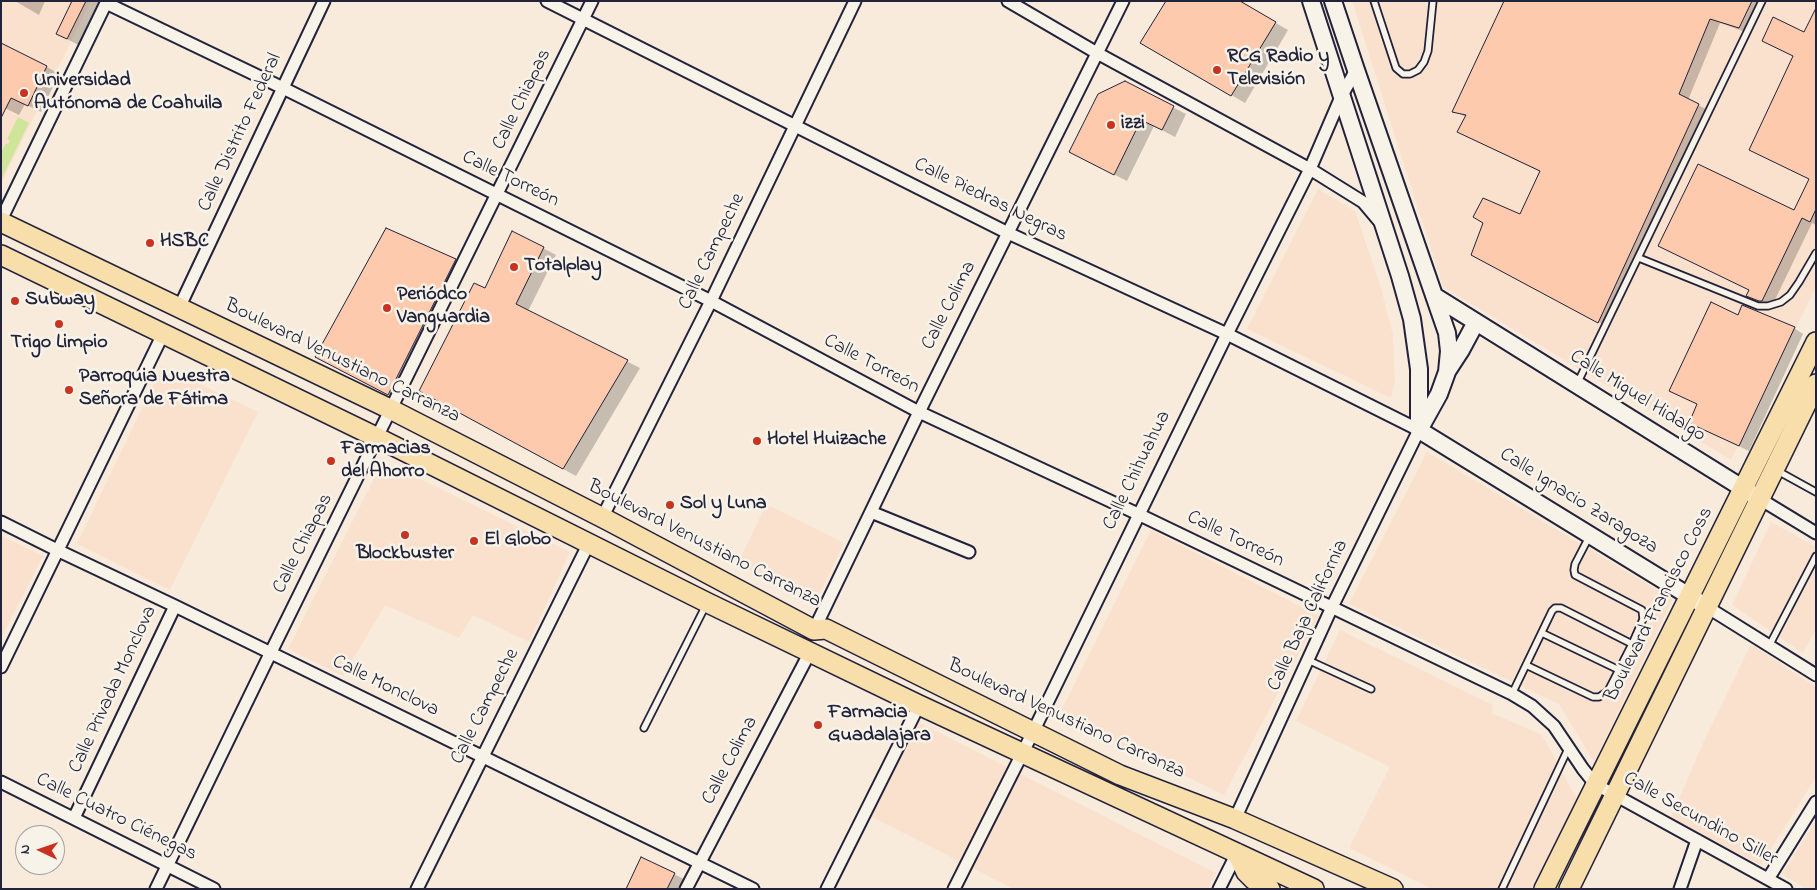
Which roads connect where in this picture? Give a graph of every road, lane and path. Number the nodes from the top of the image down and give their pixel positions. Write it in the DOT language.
graph roads {
  1 [pos="324,1"];
  2 [pos="547,1"];
  3 [pos="592,1"];
  4 [pos="855,1"];
  5 [pos="1008,1"];
  6 [pos="1123,1"];
  7 [pos="1311,1"];
  8 [pos="1333,1"];
  9 [pos="1374,1"];
  10 [pos="1433,1"];
  11 [pos="1762,1"];
  12 [pos="106,2"];
  13 [pos="584,20"];
  14 [pos="1097,53"];
  15 [pos="1356,70"];
  16 [pos="283,88"];
  17 [pos="1341,97"];
  18 [pos="795,125"];
  19 [pos="1310,169"];
  20 [pos="497,195"];
  21 [pos="1,221"];
  22 [pos="1383,226"];
  23 [pos="1008,233"];
  24 [pos="1420,254"];
  25 [pos="1816,254"];
  26 [pos="1,255"];
  27 [pos="1639,258"];
  28 [pos="1395,262"];
  29 [pos="1436,297"];
  30 [pos="712,301"];
  31 [pos="179,308"];
  32 [pos="1476,322"];
  33 [pos="163,334"];
  34 [pos="1227,334"];
  35 [pos="1816,342"];
  36 [pos="1447,372"];
  37 [pos="1816,384"];
  38 [pos="1577,385"];
  39 [pos="1791,392"];
  40 [pos="1809,403"];
  41 [pos="392,410"];
  42 [pos="919,412"];
  43 [pos="1419,430"];
  44 [pos="378,438"];
  45 [pos="1774,469"];
  46 [pos="1743,488"];
  47 [pos="1816,492"];
  48 [pos="1760,499"];
  49 [pos="871,512"];
  50 [pos="1138,514"];
  51 [pos="602,518"];
  52 [pos="1,522"];
  53 [pos="1816,533"];
  54 [pos="1590,535"];
  55 [pos="589,543"];
  56 [pos="58,551"];
  57 [pos="969,552"];
  58 [pos="1816,556"];
  59 [pos="1690,596"];
  60 [pos="708,602"];
  61 [pos="175,606"];
  62 [pos="1332,607"];
  63 [pos="1707,607"];
  64 [pos="814,630"];
  65 [pos="1542,633"];
  66 [pos="1632,644"];
  67 [pos="1769,646"];
  68 [pos="271,652"];
  69 [pos="810,652"];
  70 [pos="1308,660"];
  71 [pos="1526,665"];
  72 [pos="1,666"];
  73 [pos="1619,670"];
  74 [pos="1816,675"];
  75 [pos="1371,689"];
  76 [pos="1512,694"];
  77 [pos="919,705"];
  78 [pos="644,728"];
  79 [pos="1032,732"];
  80 [pos="1569,747"];
  81 [pos="1022,754"];
  82 [pos="482,756"];
  83 [pos="1,782"];
  84 [pos="1595,784"];
  85 [pos="1614,795"];
  86 [pos="1816,802"];
  87 [pos="74,818"];
  88 [pos="1235,819"];
  89 [pos="1697,840"];
  90 [pos="1237,853"];
  91 [pos="699,862"];
  92 [pos="168,865"];
  93 [pos="1768,879"];
  94 [pos="156,889"];
  95 [pos="214,889"];
  96 [pos="417,889"];
  97 [pos="686,889"];
  98 [pos="752,889"];
  99 [pos="827,889"];
  100 [pos="954,889"];
  101 [pos="1219,889"];
  102 [pos="1270,889"];
  103 [pos="1314,889"];
  104 [pos="1393,889"];
  105 [pos="1502,889"];
  106 [pos="1544,889"];
  107 [pos="1569,889"];
  108 [pos="1680,889"];
  109 [pos="1786,889"];
  1 -- 16 [label="street, Calle Distrito Federal"];
  2 -- 13 [label="street, Calle Piedras Negras"];
  3 -- 13 [label="street, Calle Chiapas"];
  4 -- 18 [label="street, Calle Campeche"];
  5 -- 14 [label="street"];
  6 -- 14 [label="street, Calle Colima"];
  7 -- 17 [label="main road"];
  8 -- 15 [label="main road"];
  9 -- 10 [label="lane"];
  11 -- 27 [label="lane"];
  12 -- 16 [label="street, Calle Torreón"];
  12 -- 21 [label="street"];
  13 -- 18 [label="street, Calle Piedras Negras"];
  13 -- 20 [label="street, Calle Chiapas"];
  14 -- 19 [label="street"];
  14 -- 23 [label="street, Calle Colima"];
  15 -- 17 [label="street, Calle Chihuahua"];
  15 -- 24 [label="main road"];
  16 -- 20 [label="street, Calle Torreón"];
  16 -- 31 [label="street, Calle Distrito Federal"];
  17 -- 19 [label="street, Calle Chihuahua"];
  17 -- 22 [label="main road"];
  18 -- 23 [label="street, Calle Piedras Negras"];
  18 -- 30 [label="street, Calle Campeche"];
  19 -- 22 [label="street"];
  19 -- 34 [label="street, Calle Chihuahua"];
  20 -- 30 [label="street, Calle Torreón"];
  20 -- 41 [label="street, Calle Chiapas"];
  21 -- 31 [label="main road, Boulevard Venustiano Carranza"];
  22 -- 28 [label="main road"];
  23 -- 34 [label="street, Calle Piedras Negras"];
  23 -- 42 [label="street, Calle Colima"];
  24 -- 28 [label="main road"];
  24 -- 29 [label="main road"];
  25 -- 27 [label="lane"];
  26 -- 33 [label="main road"];
  27 -- 38 [label="lane"];
  28 -- 43 [label="main road"];
  29 -- 32 [label="main road, Calle Miguel Hidalgo"];
  29 -- 36 [label="main road"];
  30 -- 42 [label="street, Calle Torreón"];
  30 -- 51 [label="street, Calle Campeche"];
  31 -- 41 [label="main road, Boulevard Venustiano Carranza"];
  32 -- 36 [label="main road"];
  32 -- 38 [label="main road, Calle Miguel Hidalgo"];
  33 -- 44 [label="main road"];
  33 -- 56 [label="street"];
  34 -- 43 [label="street, Calle Piedras Negras"];
  34 -- 50 [label="street, Calle Chihuahua"];
  35 -- 39 [label="main road, Boulevard Francisco Coss"];
  36 -- 43 [label="main road"];
  37 -- 40 [label="main road, Boulevard Francisco Coss"];
  38 -- 46 [label="main road, Calle Miguel Hidalgo"];
  39 -- 40 [label="lane"];
  39 -- 46 [label="main road, Boulevard Francisco Coss"];
  40 -- 45 [label="main road, Boulevard Francisco Coss"];
  41 -- 44 [label="street, Calle Chiapas"];
  41 -- 51 [label="main road, Boulevard Venustiano Carranza"];
  42 -- 49 [label="street, Calle Colima"];
  42 -- 50 [label="street, Calle Torreón"];
  43 -- 54 [label="main road, Calle Ignacio Zaragoza"];
  43 -- 62 [label="street, Calle Baja California"];
  44 -- 55 [label="main road"];
  44 -- 68 [label="street, Calle Chiapas"];
  45 -- 47 [label="lane"];
  45 -- 48 [label="main road, Boulevard Francisco Coss"];
  46 -- 48 [label="main road, Calle Miguel Hidalgo"];
  46 -- 59 [label="main road, Boulevard Francisco Coss"];
  48 -- 53 [label="street, Calle Miguel Hidalgo"];
  48 -- 63 [label="main road, Boulevard Francisco Coss"];
  49 -- 57 [label="street"];
  49 -- 64 [label="street, Calle Colima"];
  50 -- 62 [label="street, Calle Torreón"];
  50 -- 79 [label="street, Calle Chihuahua"];
  51 -- 64 [label="main road, Boulevard Venustiano Carranza"];
  52 -- 56 [label="street, Calle Monclova"];
  54 -- 59 [label="main road, Calle Ignacio Zaragoza"];
  54 -- 66 [label="lane"];
  55 -- 60 [label="main road"];
  55 -- 82 [label="street, Calle Campeche"];
  56 -- 61 [label="street, Calle Monclova"];
  56 -- 72 [label="street"];
  58 -- 67 [label="lane"];
  59 -- 63 [label="main road, Calle Ignacio Zaragoza"];
  59 -- 84 [label="main road, Boulevard Francisco Coss"];
  60 -- 69 [label="main road"];
  60 -- 78 [label="lane"];
  61 -- 68 [label="street, Calle Monclova"];
  61 -- 87 [label="street, Calle Privada Monclova"];
  62 -- 70 [label="street, Calle Baja California"];
  62 -- 76 [label="street, Calle Torreón"];
  63 -- 67 [label="street, Calle Ignacio Zaragoza"];
  63 -- 85 [label="main road, Boulevard Francisco Coss"];
  64 -- 79 [label="main road, Boulevard Venustiano Carranza"];
  65 -- 66 [label="lane"];
  65 -- 71 [label="lane"];
  65 -- 73 [label="lane"];
  66 -- 73 [label="lane"];
  67 -- 74 [label="street, Calle Ignacio Zaragoza"];
  68 -- 82 [label="street, Calle Monclova"];
  68 -- 92 [label="street, Calle Chiapas"];
  69 -- 77 [label="main road"];
  69 -- 91 [label="street, Calle Colima"];
  70 -- 75 [label="lane"];
  70 -- 88 [label="street, Calle Baja California"];
  71 -- 73 [label="lane"];
  71 -- 76 [label="lane"];
  76 -- 80 [label="street, Calle Torreón"];
  77 -- 81 [label="main road"];
  77 -- 99 [label="street"];
  79 -- 81 [label="street, Calle Chihuahua"];
  79 -- 88 [label="main road, Boulevard Venustiano Carranza"];
  80 -- 84 [label="street, Calle Torreón"];
  80 -- 105 [label="lane"];
  81 -- 90 [label="main road"];
  81 -- 100 [label="street, Calle Chihuahua"];
  82 -- 91 [label="street, Calle Monclova"];
  82 -- 96 [label="street, Calle Campeche"];
  83 -- 87 [label="street, Calle Cuatro Ciénegas"];
  84 -- 85 [label="street, Calle Secundino Siller"];
  84 -- 106 [label="main road, Boulevard Francisco Coss"];
  85 -- 89 [label="street, Calle Secundino Siller"];
  85 -- 107 [label="main road, Boulevard Francisco Coss"];
  86 -- 93 [label="street"];
  87 -- 92 [label="street, Calle Cuatro Ciénegas"];
  88 -- 104 [label="main road, Boulevard Venustiano Carranza"];
  89 -- 93 [label="street, Calle Secundino Siller"];
  89 -- 108 [label="street"];
  90 -- 101 [label="street"];
  90 -- 102 [label="main road"];
  90 -- 103 [label="main road"];
  91 -- 97 [label="street, Calle Colima"];
  91 -- 98 [label="street, Calle Monclova"];
  92 -- 94 [label="street, Calle Chiapas"];
  92 -- 95 [label="street, Calle Cuatro Ciénegas"];
  93 -- 109 [label="street, Calle Secundino Siller"];
}
